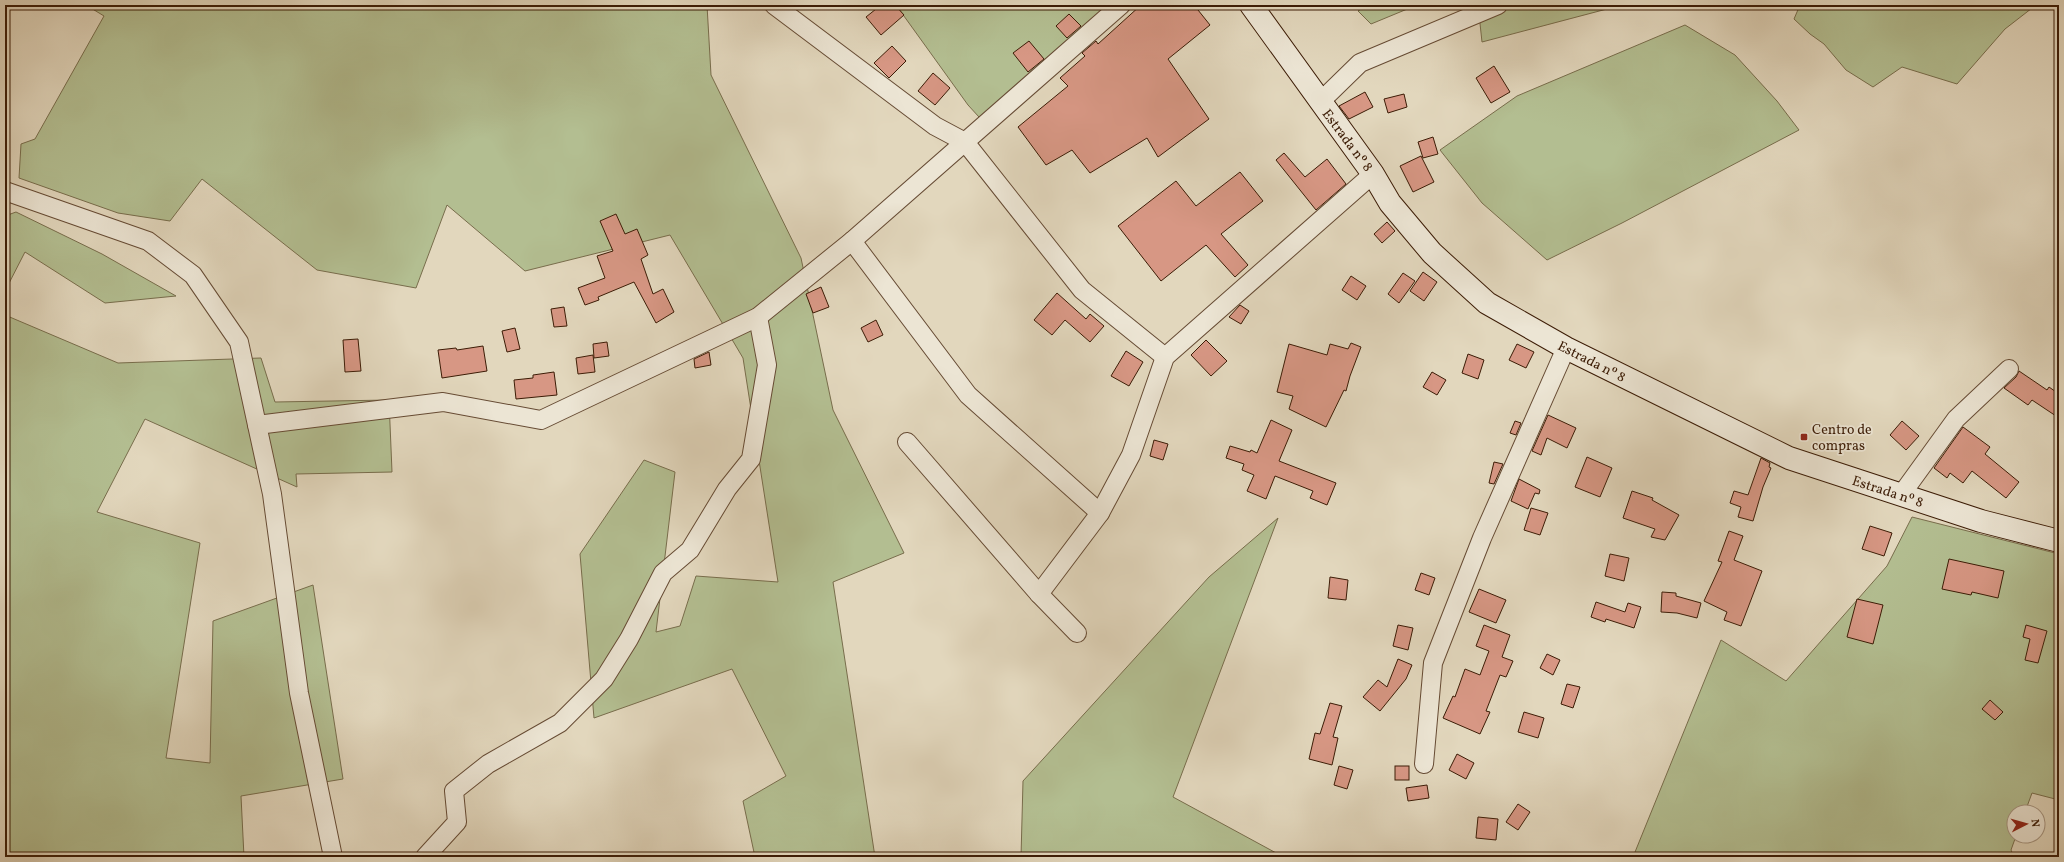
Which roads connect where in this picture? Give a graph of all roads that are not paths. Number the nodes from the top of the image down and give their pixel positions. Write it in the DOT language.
graph roads {
  1 [pos="774,5"];
  2 [pos="1121,5"];
  3 [pos="1251,5"];
  4 [pos="1498,5"];
  5 [pos="1320,102"];
  6 [pos="965,142"];
  7 [pos="1373,174"];
  8 [pos="5,191"];
  9 [pos="852,241"];
  10 [pos="758,317"];
  11 [pos="1566,348"];
  12 [pos="1165,357"];
  13 [pos="2010,369"];
  14 [pos="257,424"];
  15 [pos="907,442"];
  16 [pos="1901,495"];
  17 [pos="1100,513"];
  18 [pos="2059,541"];
  19 [pos="1039,594"];
  20 [pos="1077,633"];
  21 [pos="1424,764"];
  22 [pos="333,857"];
  23 [pos="425,857"];
  1 -- 6 [label="street"];
  2 -- 6 [label="street"];
  3 -- 5 [label="main road, Estrada nº 8"];
  4 -- 5 [label="street"];
  5 -- 7 [label="main road, Estrada nº 8"];
  6 -- 9 [label="street"];
  6 -- 12 [label="street"];
  7 -- 11 [label="main road, Estrada nº 8"];
  7 -- 12 [label="street"];
  8 -- 14 [label="street"];
  9 -- 10 [label="street"];
  9 -- 17 [label="street"];
  10 -- 14 [label="street"];
  10 -- 23 [label="street"];
  11 -- 16 [label="main road, Estrada nº 8"];
  11 -- 21 [label="street"];
  12 -- 17 [label="street"];
  13 -- 16 [label="street"];
  14 -- 22 [label="street"];
  15 -- 19 [label="street"];
  16 -- 18 [label="main road, Estrada nº 8"];
  17 -- 19 [label="street"];
  19 -- 20 [label="street"];
}
